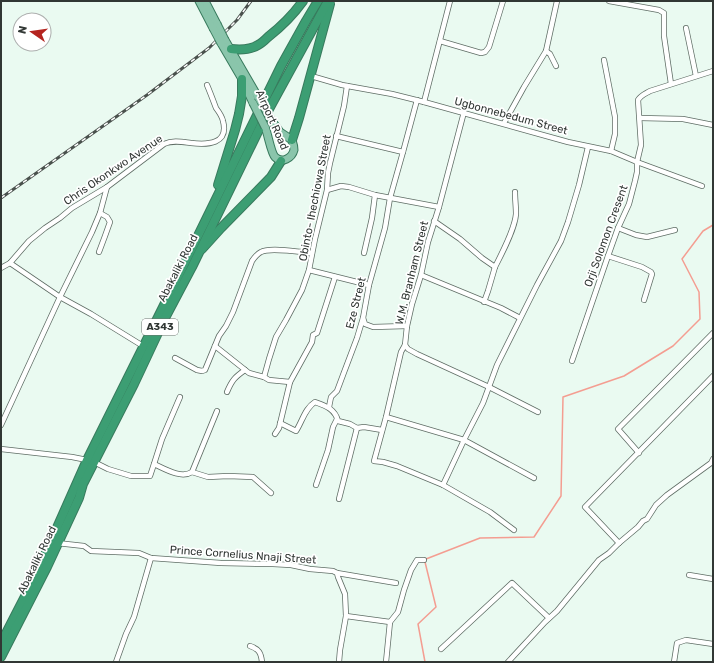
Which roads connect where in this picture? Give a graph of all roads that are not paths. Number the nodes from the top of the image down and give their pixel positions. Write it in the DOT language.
graph roads {
  1 [pos="199,1"];
  2 [pos="205,1"];
  3 [pos="303,1"];
  4 [pos="318,1"];
  5 [pos="329,1"];
  6 [pos="450,1"];
  7 [pos="503,1"];
  8 [pos="558,1"];
  9 [pos="609,1"];
  10 [pos="621,2"];
  11 [pos="215,26"];
  12 [pos="686,28"];
  13 [pos="440,41"];
  14 [pos="223,42"];
  15 [pos="231,49"];
  16 [pos="546,51"];
  17 [pos="604,60"];
  18 [pos="556,66"];
  19 [pos="713,71"];
  20 [pos="311,76"];
  21 [pos="696,76"];
  22 [pos="242,79"];
  23 [pos="672,84"];
  24 [pos="207,85"];
  25 [pos="347,86"];
  26 [pos="417,100"];
  27 [pos="424,102"];
  28 [pos="464,112"];
  29 [pos="640,118"];
  30 [pos="504,123"];
  31 [pos="713,125"];
  32 [pos="336,136"];
  33 [pos="292,140"];
  34 [pos="588,146"];
  35 [pos="611,151"];
  36 [pos="403,152"];
  37 [pos="281,161"];
  38 [pos="637,162"];
  39 [pos="702,186"];
  40 [pos="107,187"];
  41 [pos="328,190"];
  42 [pos="515,192"];
  43 [pos="374,195"];
  44 [pos="390,198"];
  45 [pos="439,207"];
  46 [pos="212,208"];
  47 [pos="100,213"];
  48 [pos="434,222"];
  49 [pos="618,228"];
  50 [pos="674,230"];
  51 [pos="99,252"];
  52 [pos="312,253"];
  53 [pos="364,253"];
  54 [pos="196,256"];
  55 [pos="608,256"];
  56 [pos="10,263"];
  57 [pos="495,267"];
  58 [pos="1,268"];
  59 [pos="310,270"];
  60 [pos="421,275"];
  61 [pos="336,277"];
  62 [pos="369,285"];
  63 [pos="60,297"];
  64 [pos="644,300"];
  65 [pos="484,302"];
  66 [pos="363,318"];
  67 [pos="520,318"];
  68 [pos="407,326"];
  69 [pos="713,333"];
  70 [pos="405,345"];
  71 [pos="143,346"];
  72 [pos="215,346"];
  73 [pos="175,358"];
  74 [pos="572,361"];
  75 [pos="245,370"];
  76 [pos="713,376"];
  77 [pos="264,377"];
  78 [pos="290,382"];
  79 [pos="489,387"];
  80 [pos="227,392"];
  81 [pos="180,397"];
  82 [pos="329,407"];
  83 [pos="217,411"];
  84 [pos="538,412"];
  85 [pos="386,417"];
  86 [pos="337,419"];
  87 [pos="280,423"];
  88 [pos="1,426"];
  89 [pos="357,428"];
  90 [pos="382,430"];
  91 [pos="275,434"];
  92 [pos="464,440"];
  93 [pos="1,449"];
  94 [pos="639,453"];
  95 [pos="713,459"];
  96 [pos="91,461"];
  97 [pos="154,464"];
  98 [pos="192,472"];
  99 [pos="534,478"];
  100 [pos="316,485"];
  101 [pos="443,485"];
  102 [pos="271,493"];
  103 [pos="339,499"];
  104 [pos="514,530"];
  105 [pos="619,543"];
  106 [pos="57,544"];
  107 [pos="151,558"];
  108 [pos="424,560"];
  109 [pos="336,573"];
  110 [pos="689,575"];
  111 [pos="713,579"];
  112 [pos="396,583"];
  113 [pos="346,616"];
  114 [pos="549,618"];
  115 [pos="390,622"];
  116 [pos="1,642"];
  117 [pos="713,644"];
  118 [pos="250,646"];
  119 [pos="441,649"];
  120 [pos="1,657"];
  121 [pos="116,662"];
  122 [pos="262,662"];
  123 [pos="339,662"];
  124 [pos="386,662"];
  125 [pos="508,662"];
  126 [pos="674,662"];
  1 -- 11 [label="main road, Airport Road"];
  2 -- 11 [label="main road, Airport Road"];
  3 -- 15 [label="highway"];
  4 -- 46 [label="highway, Abakaliki Road / A343"];
  5 -- 20 [label="highway"];
  5 -- 54 [label="highway, Abakaliki Road / A343"];
  6 -- 13 [label="street"];
  7 -- 13 [label="street"];
  8 -- 16 [label="street"];
  9 -- 10 [label="street"];
  10 -- 23 [label="street"];
  11 -- 14 [label="main road, Airport Road, bridge"];
  12 -- 21 [label="street"];
  13 -- 27 [label="street"];
  14 -- 15 [label="main road, Airport Road"];
  14 -- 22 [label="main road, Airport Road"];
  15 -- 33 [label="main road, Airport Road, bridge"];
  16 -- 18 [label="street"];
  16 -- 30 [label="street"];
  17 -- 35 [label="street"];
  19 -- 21 [label="street, Orji Solomon Cresent"];
  20 -- 25 [label="street, Ugbonnebedum Street"];
  20 -- 33 [label="highway"];
  21 -- 23 [label="street, Orji Solomon Cresent"];
  22 -- 37 [label="main road, Airport Road, bridge"];
  22 -- 46 [label="highway"];
  23 -- 29 [label="street, Orji Solomon Cresent"];
  24 -- 40 [label="street, Chris Okonkwo Avenue"];
  25 -- 26 [label="street, Ugbonnebedum Street"];
  25 -- 32 [label="street, Obinto- Ihechiowa Street"];
  26 -- 27 [label="street, Ugbonnebedum Street"];
  26 -- 36 [label="street, Eze Street"];
  27 -- 28 [label="street, Ugbonnebedum Street"];
  28 -- 30 [label="street, Ugbonnebedum Street"];
  28 -- 45 [label="street, W.M. Branham Street"];
  29 -- 31 [label="street"];
  29 -- 38 [label="street, Orji Solomon Cresent"];
  30 -- 34 [label="street, Ugbonnebedum Street"];
  32 -- 36 [label="street"];
  32 -- 41 [label="street, Obinto- Ihechiowa Street"];
  33 -- 37 [label="main road, Airport Road"];
  34 -- 35 [label="street, Ugbonnebedum Street"];
  34 -- 67 [label="street"];
  35 -- 38 [label="street, Ugbonnebedum Street"];
  36 -- 44 [label="street, Eze Street"];
  37 -- 54 [label="highway"];
  38 -- 39 [label="street, Ugbonnebedum Street"];
  38 -- 49 [label="street, Orji Solomon Cresent"];
  40 -- 47 [label="street"];
  40 -- 56 [label="street, Chris Okonkwo Avenue"];
  41 -- 43 [label="street"];
  41 -- 52 [label="street, Obinto- Ihechiowa Street"];
  42 -- 57 [label="street"];
  43 -- 44 [label="street"];
  43 -- 53 [label="street"];
  44 -- 45 [label="street"];
  44 -- 62 [label="street, Eze Street"];
  45 -- 48 [label="street, W.M. Branham Street"];
  46 -- 71 [label="highway, Abakaliki Road / A343"];
  47 -- 51 [label="street"];
  47 -- 63 [label="street"];
  48 -- 57 [label="street"];
  48 -- 60 [label="street, W.M. Branham Street"];
  49 -- 50 [label="street"];
  49 -- 55 [label="street, Orji Solomon Cresent"];
  52 -- 59 [label="street, Obinto- Ihechiowa Street"];
  52 -- 72 [label="street"];
  54 -- 96 [label="highway, Abakaliki Road / A343"];
  55 -- 64 [label="street"];
  55 -- 74 [label="street, Orji Solomon Cresent"];
  56 -- 58 [label="street, Chris Okonkwo Avenue"];
  56 -- 63 [label="street"];
  57 -- 65 [label="street"];
  59 -- 61 [label="street"];
  59 -- 77 [label="street, Obinto- Ihechiowa Street"];
  60 -- 65 [label="street"];
  60 -- 68 [label="street, W.M. Branham Street"];
  61 -- 62 [label="street"];
  61 -- 78 [label="street"];
  62 -- 66 [label="street, Eze Street"];
  63 -- 71 [label="street"];
  63 -- 88 [label="street"];
  65 -- 67 [label="street"];
  66 -- 68 [label="street"];
  66 -- 82 [label="street, Eze Street"];
  67 -- 79 [label="street"];
  68 -- 70 [label="street, W.M. Branham Street"];
  69 -- 94 [label="street"];
  70 -- 79 [label="street"];
  70 -- 85 [label="street, W.M. Branham Street"];
  71 -- 96 [label="highway, Abakaliki Road / A343"];
  72 -- 73 [label="street"];
  72 -- 75 [label="street"];
  75 -- 77 [label="street"];
  75 -- 80 [label="street"];
  76 -- 94 [label="street"];
  77 -- 78 [label="street"];
  78 -- 87 [label="street"];
  79 -- 84 [label="street"];
  79 -- 92 [label="street"];
  81 -- 97 [label="street"];
  82 -- 86 [label="street"];
  82 -- 87 [label="street"];
  83 -- 98 [label="street"];
  85 -- 90 [label="street, W.M. Branham Street"];
  85 -- 92 [label="street"];
  86 -- 89 [label="street"];
  86 -- 100 [label="street"];
  87 -- 91 [label="street"];
  89 -- 90 [label="street"];
  89 -- 103 [label="street"];
  90 -- 101 [label="street, W.M. Branham Street"];
  92 -- 99 [label="street"];
  92 -- 101 [label="street"];
  93 -- 96 [label="street"];
  94 -- 105 [label="street"];
  95 -- 105 [label="street"];
  96 -- 97 [label="street"];
  96 -- 106 [label="highway, Abakaliki Road / A343"];
  96 -- 116 [label="highway, Abakaliki Road / A343"];
  97 -- 98 [label="street"];
  98 -- 102 [label="street"];
  101 -- 104 [label="street"];
  105 -- 114 [label="street"];
  106 -- 107 [label="street, Prince Cornelius Nnaji Street"];
  106 -- 120 [label="highway, Abakaliki Road / A343"];
  107 -- 109 [label="street, Prince Cornelius Nnaji Street"];
  107 -- 121 [label="street"];
  108 -- 115 [label="street"];
  109 -- 112 [label="street, Prince Cornelius Nnaji Street"];
  109 -- 113 [label="street"];
  110 -- 111 [label="street"];
  113 -- 115 [label="street"];
  113 -- 123 [label="street"];
  114 -- 119 [label="street"];
  114 -- 125 [label="street"];
  115 -- 124 [label="street"];
  117 -- 126 [label="street"];
  118 -- 122 [label="street"];
}
